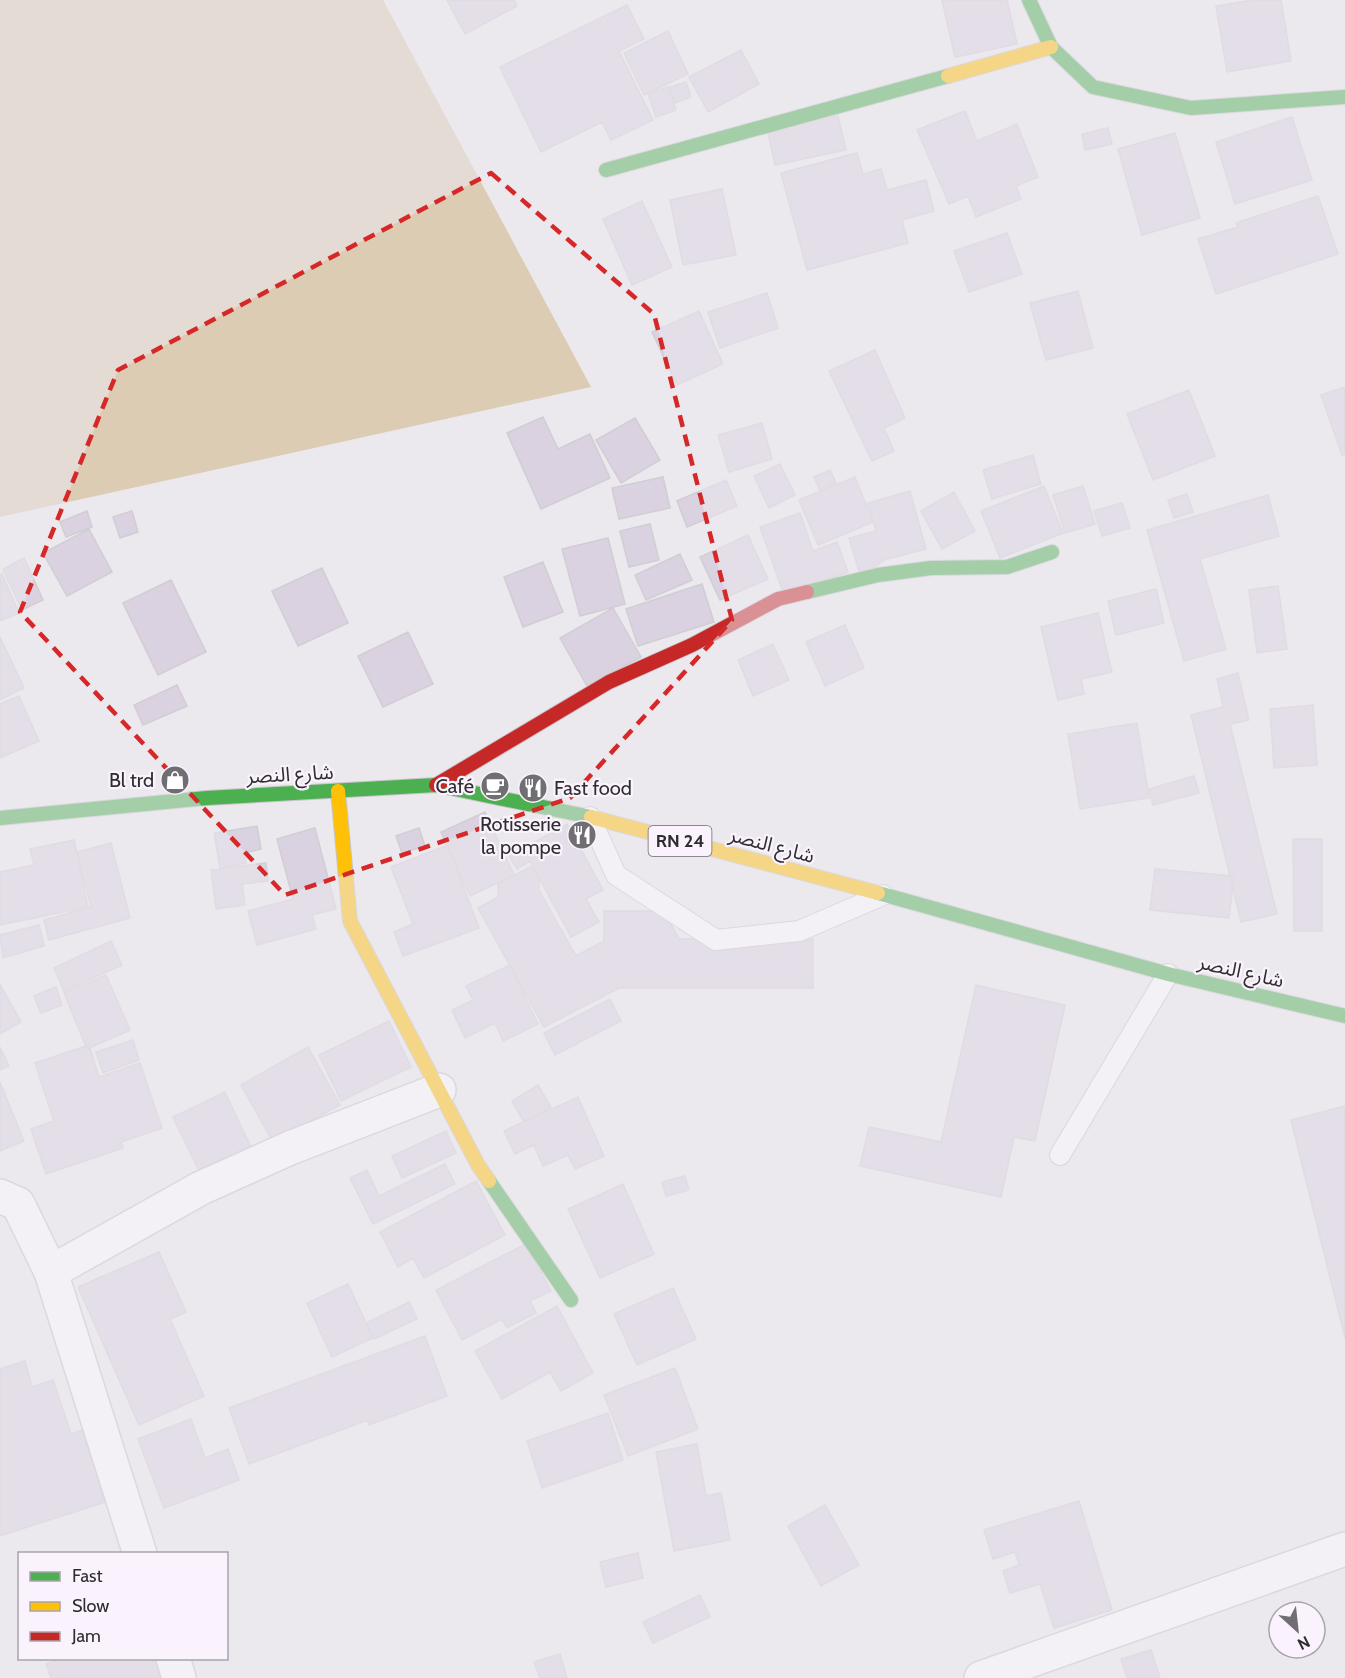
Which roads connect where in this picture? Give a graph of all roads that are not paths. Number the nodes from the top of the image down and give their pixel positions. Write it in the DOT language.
graph roads {
  1 [pos="1029,0"];
  2 [pos="1051,47"];
  3 [pos="1345,97"];
  4 [pos="606,170"];
  5 [pos="1052,552"];
  6 [pos="436,785"];
  7 [pos="338,791"];
  8 [pos="590,817"];
  9 [pos="0,818"];
  10 [pos="883,895"];
  11 [pos="1168,974"];
  12 [pos="1345,1016"];
  13 [pos="439,1090"];
  14 [pos="1060,1155"];
  15 [pos="0,1196"];
  16 [pos="51,1272"];
  17 [pos="571,1300"];
  18 [pos="1345,1548"];
  19 [pos="139,1552"];
  20 [pos="173,1660"];
  21 [pos="179,1678"];
  22 [pos="981,1678"];
  1 -- 2 [label="street"];
  2 -- 3 [label="street"];
  2 -- 4 [label="street"];
  5 -- 6 [label="street"];
  6 -- 7 [label="street, شارع النصر / RN 24"];
  6 -- 8 [label="street, شارع النصر / RN 24"];
  7 -- 9 [label="street, شارع النصر / RN 24"];
  7 -- 13 [label="street"];
  8 -- 10 [label="street, شارع النصر / RN 24"];
  8 -- 10 [label="lane"];
  10 -- 11 [label="street, شارع النصر / RN 24"];
  11 -- 12 [label="street, شارع النصر / RN 24"];
  11 -- 14 [label="lane"];
  13 -- 16 [label="street"];
  13 -- 17 [label="street"];
  15 -- 16 [label="street"];
  16 -- 19 [label="street"];
  18 -- 22 [label="street"];
  20 -- 21 [label="street"];
}
